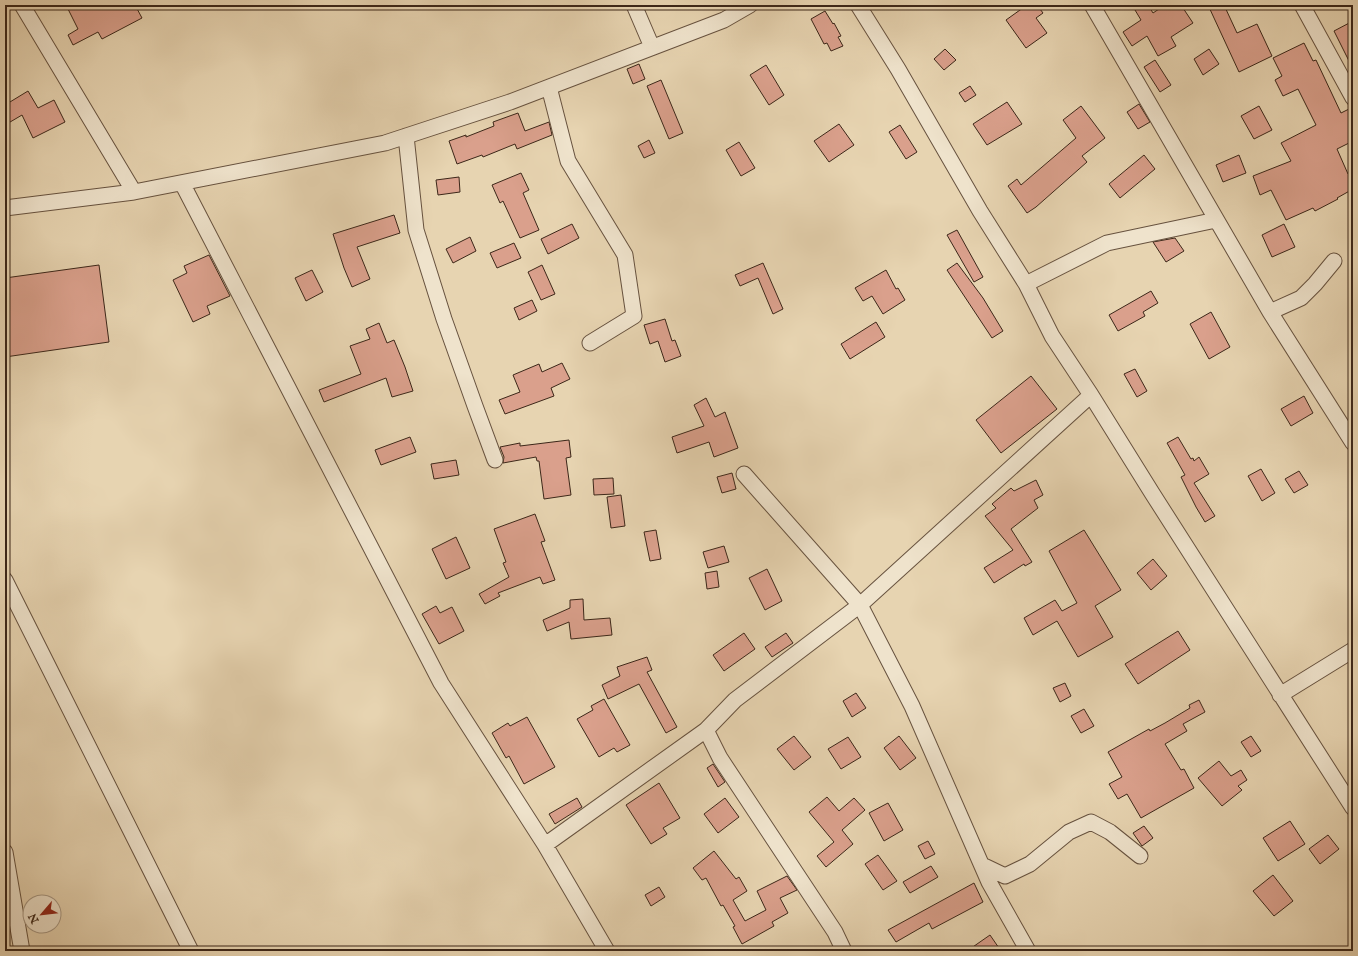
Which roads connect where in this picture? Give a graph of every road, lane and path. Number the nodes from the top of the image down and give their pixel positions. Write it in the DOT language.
graph roads {
  1 [pos="22,5"];
  2 [pos="634,5"];
  3 [pos="750,5"];
  4 [pos="858,5"];
  5 [pos="1092,5"];
  6 [pos="1302,5"];
  7 [pos="652,47"];
  8 [pos="549,87"];
  9 [pos="1353,98"];
  10 [pos="406,136"];
  11 [pos="182,182"];
  12 [pos="134,192"];
  13 [pos="5,208"];
  14 [pos="1216,220"];
  15 [pos="1334,260"];
  16 [pos="1026,284"];
  17 [pos="1270,312"];
  18 [pos="590,344"];
  19 [pos="1091,395"];
  20 [pos="1353,443"];
  21 [pos="496,460"];
  22 [pos="744,474"];
  23 [pos="5,580"];
  24 [pos="860,605"];
  25 [pos="1353,650"];
  26 [pos="1280,695"];
  27 [pos="706,730"];
  28 [pos="1353,808"];
  29 [pos="545,845"];
  30 [pos="5,852"];
  31 [pos="1140,856"];
  32 [pos="982,865"];
  33 [pos="22,951"];
  34 [pos="191,951"];
  35 [pos="607,951"];
  36 [pos="844,951"];
  37 [pos="1028,951"];
  1 -- 12 [label="street"];
  2 -- 7 [label="street"];
  3 -- 7 [label="street"];
  4 -- 16 [label="street"];
  5 -- 14 [label="street"];
  6 -- 9 [label="street"];
  7 -- 8 [label="street"];
  8 -- 10 [label="street"];
  8 -- 18 [label="street"];
  10 -- 11 [label="street"];
  10 -- 21 [label="street"];
  11 -- 12 [label="street"];
  11 -- 29 [label="street"];
  12 -- 13 [label="street"];
  14 -- 16 [label="street"];
  14 -- 17 [label="street"];
  15 -- 17 [label="street"];
  16 -- 19 [label="street"];
  17 -- 20 [label="street"];
  19 -- 24 [label="street"];
  19 -- 26 [label="street"];
  22 -- 24 [label="street"];
  23 -- 34 [label="street"];
  24 -- 27 [label="street"];
  24 -- 32 [label="street"];
  25 -- 26 [label="street"];
  26 -- 28 [label="street"];
  27 -- 29 [label="street"];
  27 -- 36 [label="street"];
  29 -- 35 [label="street"];
  30 -- 33 [label="street"];
  31 -- 32 [label="street"];
  32 -- 37 [label="street"];
}
